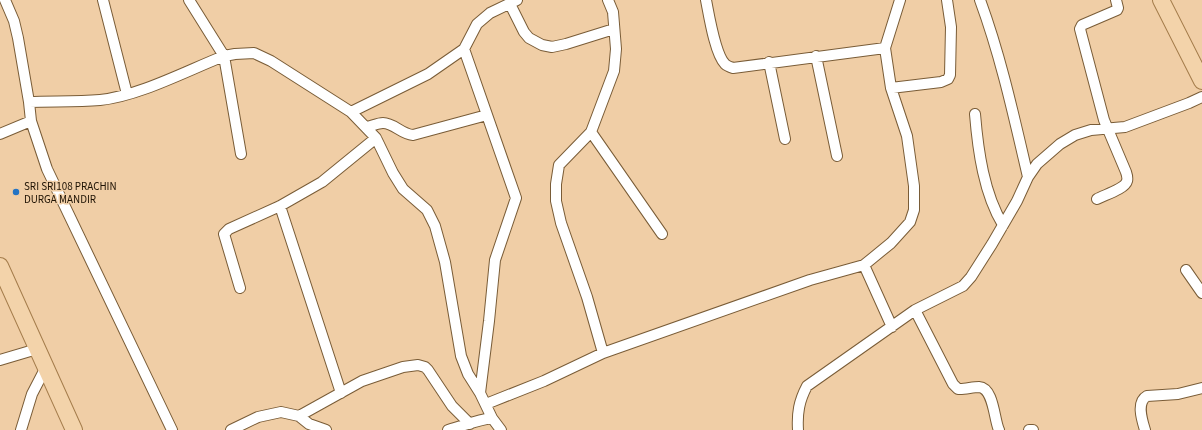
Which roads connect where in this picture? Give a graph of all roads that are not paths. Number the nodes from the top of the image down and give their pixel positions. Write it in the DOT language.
graph roads {
  1 [pos="5,0"];
  2 [pos="103,0"];
  3 [pos="189,0"];
  4 [pos="608,0"];
  5 [pos="706,0"];
  6 [pos="900,0"];
  7 [pos="947,0"];
  8 [pos="980,0"];
  9 [pos="1116,0"];
  10 [pos="1161,0"];
  11 [pos="513,2"];
  12 [pos="614,29"];
  13 [pos="885,48"];
  14 [pos="464,49"];
  15 [pos="224,56"];
  16 [pos="816,56"];
  17 [pos="769,62"];
  18 [pos="1202,81"];
  19 [pos="891,88"];
  20 [pos="127,94"];
  21 [pos="1202,97"];
  22 [pos="29,102"];
  23 [pos="352,112"];
  24 [pos="975,114"];
  25 [pos="487,115"];
  26 [pos="30,121"];
  27 [pos="367,127"];
  28 [pos="1108,129"];
  29 [pos="591,132"];
  30 [pos="0,134"];
  31 [pos="376,138"];
  32 [pos="785,139"];
  33 [pos="241,154"];
  34 [pos="837,156"];
  35 [pos="1028,177"];
  36 [pos="1097,198"];
  37 [pos="280,206"];
  38 [pos="1003,225"];
  39 [pos="662,234"];
  40 [pos="0,266"];
  41 [pos="864,266"];
  42 [pos="1186,270"];
  43 [pos="240,288"];
  44 [pos="1202,293"];
  45 [pos="915,310"];
  46 [pos="892,327"];
  47 [pos="37,349"];
  48 [pos="603,353"];
  49 [pos="0,360"];
  50 [pos="46,366"];
  51 [pos="1202,388"];
  52 [pos="341,393"];
  53 [pos="480,393"];
  54 [pos="486,404"];
  55 [pos="299,416"];
  56 [pos="492,418"];
  57 [pos="470,424"];
  58 [pos="21,430"];
  59 [pos="74,430"];
  60 [pos="172,430"];
  61 [pos="231,430"];
  62 [pos="326,430"];
  63 [pos="448,430"];
  64 [pos="501,430"];
  65 [pos="798,430"];
  66 [pos="999,430"];
  67 [pos="1029,430"];
  68 [pos="1033,430"];
  69 [pos="1145,430"];
  1 -- 22 [label="street"];
  2 -- 20 [label="street"];
  3 -- 15 [label="street"];
  4 -- 12 [label="street"];
  5 -- 17 [label="street"];
  6 -- 13 [label="street"];
  7 -- 19 [label="street"];
  8 -- 35 [label="street"];
  9 -- 28 [label="street"];
  10 -- 18 [label="main road"];
  11 -- 12 [label="street"];
  11 -- 14 [label="street"];
  12 -- 29 [label="street"];
  13 -- 16 [label="street"];
  13 -- 19 [label="street"];
  14 -- 23 [label="street"];
  14 -- 25 [label="street"];
  15 -- 20 [label="street"];
  15 -- 23 [label="street"];
  15 -- 33 [label="street"];
  16 -- 17 [label="street"];
  16 -- 34 [label="street"];
  17 -- 32 [label="street"];
  19 -- 41 [label="street"];
  20 -- 22 [label="street"];
  21 -- 28 [label="street"];
  22 -- 26 [label="street"];
  23 -- 27 [label="street"];
  24 -- 38 [label="street"];
  25 -- 27 [label="street"];
  25 -- 53 [label="street"];
  26 -- 30 [label="street"];
  26 -- 60 [label="street"];
  27 -- 31 [label="street"];
  28 -- 35 [label="street"];
  28 -- 36 [label="street"];
  29 -- 39 [label="street"];
  29 -- 48 [label="street"];
  31 -- 37 [label="street"];
  31 -- 53 [label="street"];
  35 -- 38 [label="street"];
  37 -- 43 [label="street"];
  37 -- 52 [label="street"];
  38 -- 45 [label="street"];
  40 -- 47 [label="main road"];
  41 -- 46 [label="street"];
  41 -- 48 [label="street"];
  42 -- 44 [label="street"];
  45 -- 46 [label="street"];
  45 -- 66 [label="street"];
  46 -- 65 [label="street"];
  47 -- 49 [label="street"];
  47 -- 50 [label="main road"];
  48 -- 54 [label="street"];
  50 -- 58 [label="street"];
  50 -- 59 [label="main road"];
  51 -- 69 [label="street"];
  52 -- 55 [label="street"];
  52 -- 57 [label="street"];
  53 -- 54 [label="street"];
  54 -- 56 [label="street"];
  55 -- 61 [label="street"];
  55 -- 62 [label="street"];
  56 -- 57 [label="street"];
  56 -- 64 [label="street"];
  57 -- 63 [label="street"];
  67 -- 68 [label="street"];
}
